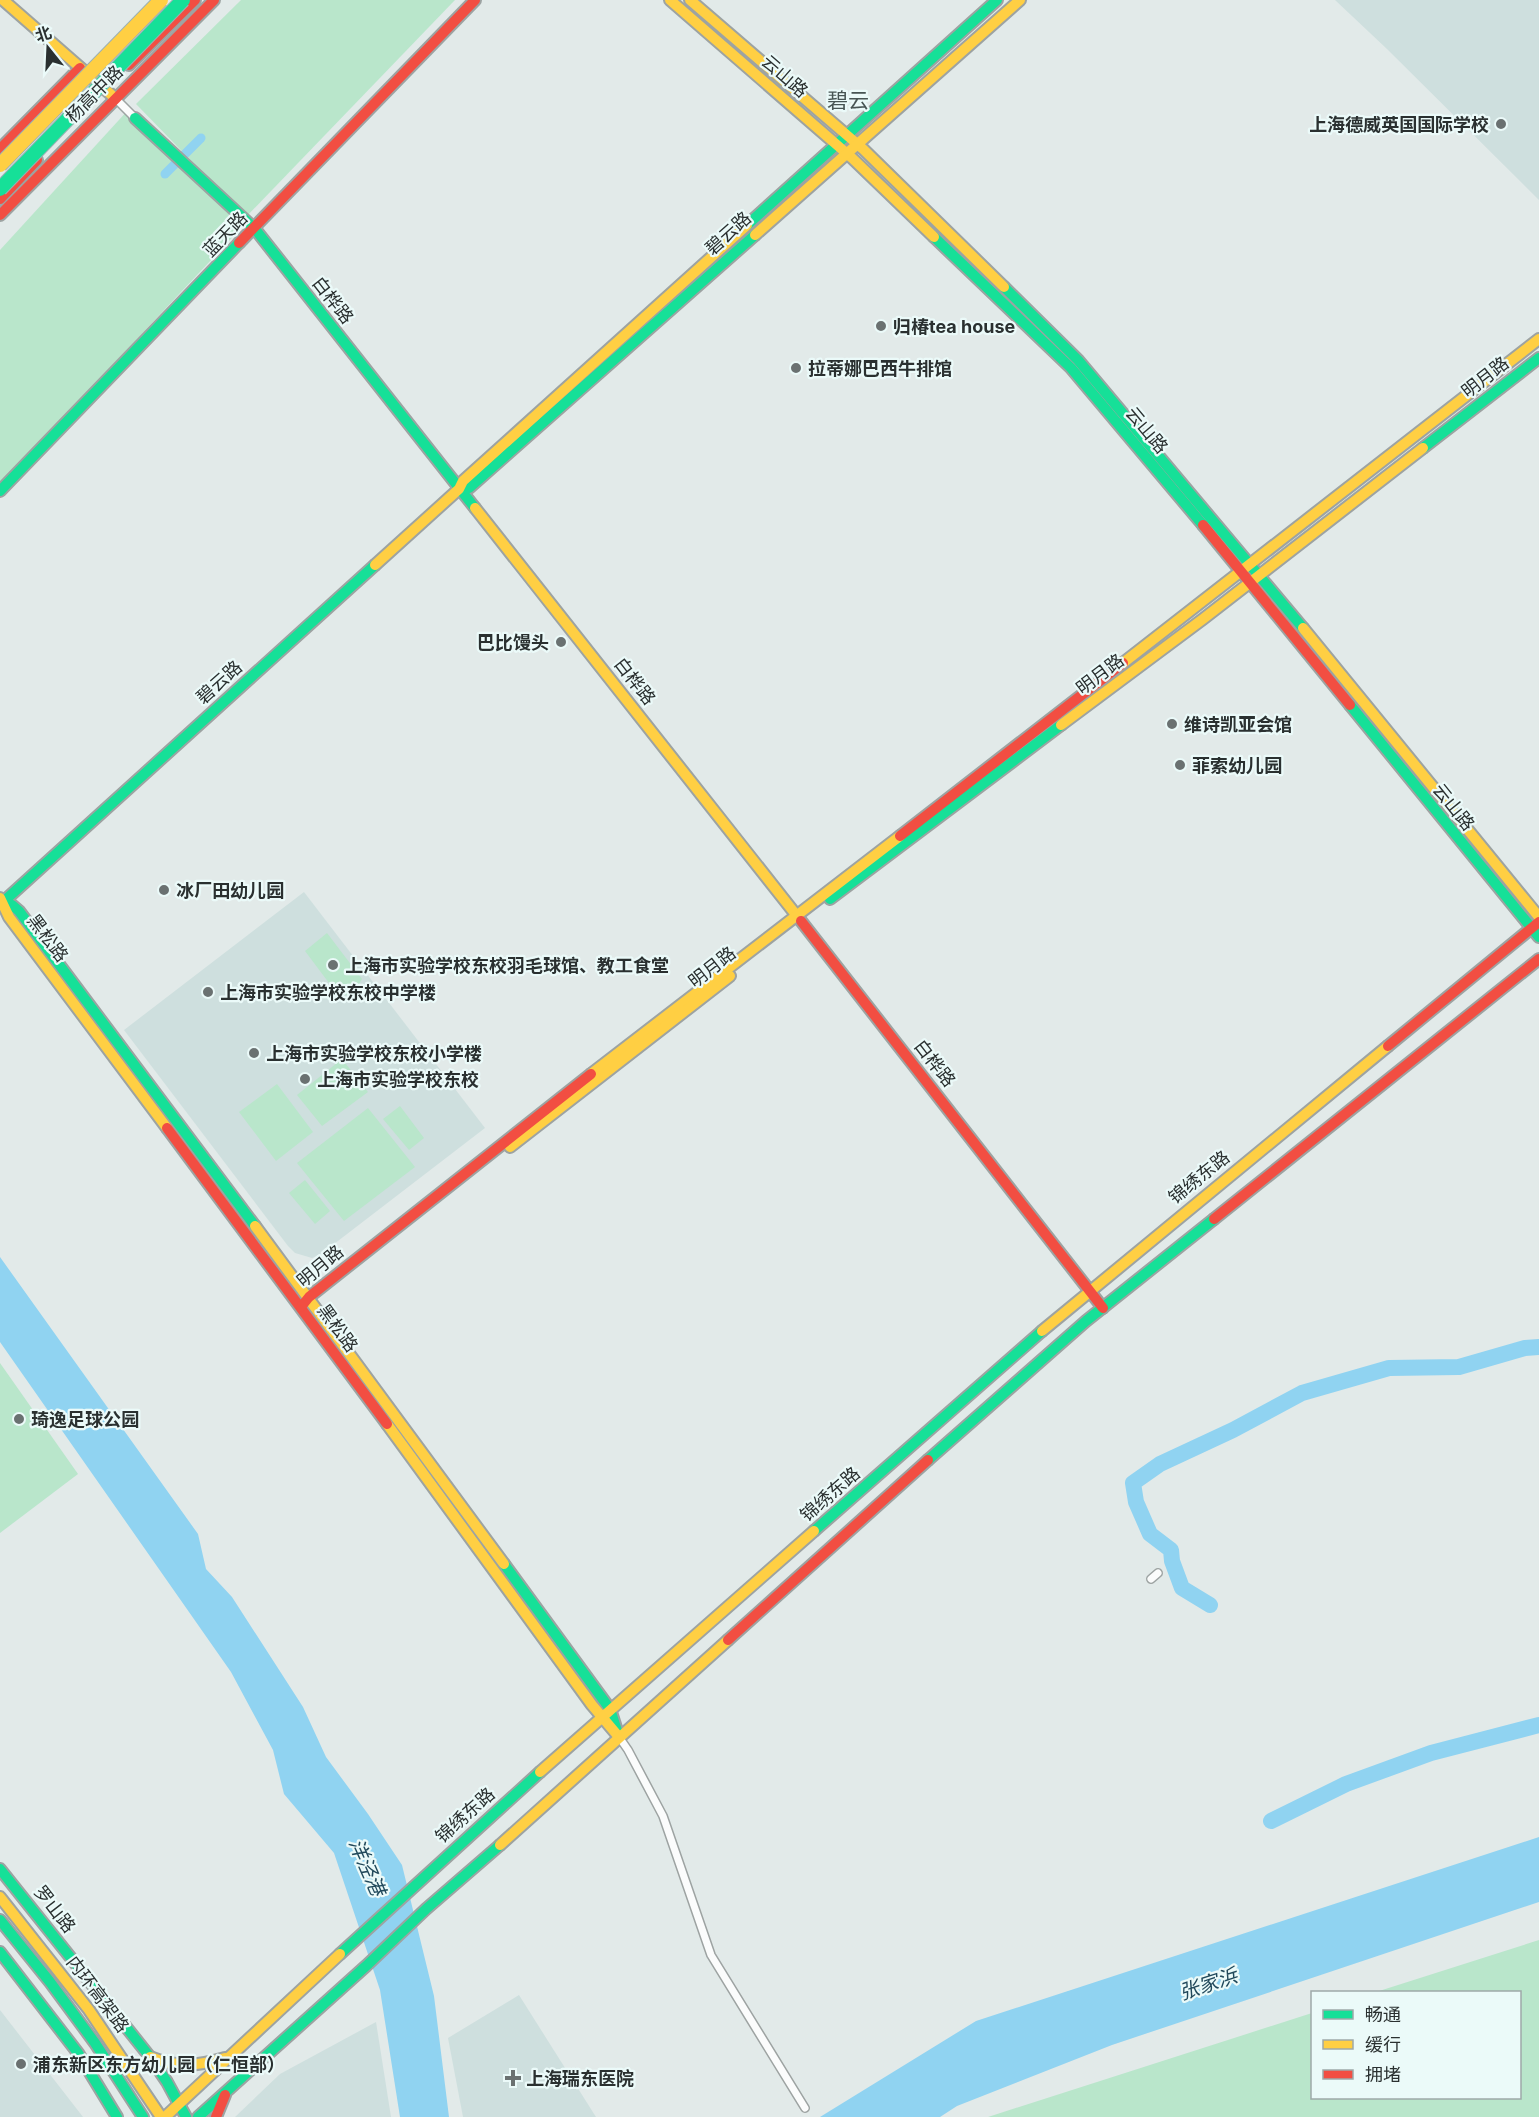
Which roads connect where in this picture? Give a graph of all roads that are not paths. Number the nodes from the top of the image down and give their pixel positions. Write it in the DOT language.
graph roads {
  1 [pos="3,0"];
  2 [pos="161,0"];
  3 [pos="183,0"];
  4 [pos="195,0"];
  5 [pos="214,0"];
  6 [pos="475,0"];
  7 [pos="670,0"];
  8 [pos="690,0"];
  9 [pos="997,0"];
  10 [pos="1020,0"];
  11 [pos="81,68"];
  12 [pos="109,94"];
  13 [pos="135,117"];
  14 [pos="852,140"];
  15 [pos="0,149"];
  16 [pos="842,149"];
  17 [pos="0,165"];
  18 [pos="0,189"];
  19 [pos="0,199"];
  20 [pos="0,215"];
  21 [pos="255,229"];
  22 [pos="1539,339"];
  23 [pos="1539,358"];
  24 [pos="459,489"];
  25 [pos="0,491"];
  26 [pos="1244,567"];
  27 [pos="1254,579"];
  28 [pos="2,900"];
  29 [pos="799,918"];
  30 [pos="1537,926"];
  31 [pos="1539,959"];
  32 [pos="1090,1290"];
  33 [pos="308,1302"];
  34 [pos="1103,1308"];
  35 [pos="1158,1573"];
  36 [pos="1151,1579"];
  37 [pos="605,1713"];
  38 [pos="619,1737"];
  39 [pos="0,1869"];
  40 [pos="0,1897"];
  41 [pos="0,1920"];
  42 [pos="0,1952"];
  43 [pos="150,2057"];
  44 [pos="228,2057"];
  45 [pos="226,2091"];
  46 [pos="180,2103"];
  47 [pos="805,2108"];
  48 [pos="114,2114"];
  49 [pos="143,2117"];
  50 [pos="163,2117"];
  51 [pos="186,2117"];
  52 [pos="198,2117"];
  53 [pos="216,2117"];
  1 -- 11 [label="main road"];
  2 -- 17 [label="main road, 杨高中路, bridge"];
  3 -- 18 [label="main road, 杨高中路, bridge"];
  4 -- 12 [label="main road, 杨高中路"];
  5 -- 12 [label="main road, 杨高中路"];
  6 -- 21 [label="main road, 蓝天路"];
  7 -- 16 [label="main road, 云山路"];
  8 -- 14 [label="main road, 云山路"];
  9 -- 14 [label="main road, 碧云路"];
  10 -- 14 [label="main road, 碧云路"];
  11 -- 12 [label="main road"];
  11 -- 15 [label="main road"];
  12 -- 13 [label="street, 白桦路"];
  12 -- 19 [label="main road, 杨高中路"];
  12 -- 20 [label="main road, 杨高中路"];
  13 -- 21 [label="main road, 白桦路"];
  14 -- 16 [label="main road, 碧云路"];
  14 -- 26 [label="main road, 云山路"];
  16 -- 24 [label="main road, 碧云路"];
  16 -- 26 [label="main road, 云山路"];
  21 -- 24 [label="main road, 白桦路"];
  21 -- 25 [label="main road, 蓝天路"];
  22 -- 26 [label="main road, 明月路"];
  23 -- 27 [label="main road, 明月路"];
  24 -- 28 [label="main road, 碧云路"];
  24 -- 29 [label="main road, 白桦路"];
  26 -- 27 [label="main road, 云山路"];
  26 -- 29 [label="main road, 明月路"];
  27 -- 29 [label="main road, 明月路"];
  27 -- 30 [label="main road, 云山路"];
  28 -- 33 [label="main road, 黑松路"];
  29 -- 32 [label="main road, 白桦路"];
  29 -- 33 [label="main road, 明月路"];
  30 -- 32 [label="main road, 锦绣东路"];
  31 -- 34 [label="main road"];
  32 -- 34 [label="main road, 白桦路"];
  32 -- 37 [label="main road, 锦绣东路"];
  33 -- 37 [label="main road, 黑松路"];
  34 -- 38 [label="main road"];
  35 -- 36 [label="street"];
  37 -- 38 [label="main road, 黑松路"];
  37 -- 44 [label="main road, 锦绣东路"];
  38 -- 45 [label="main road"];
  38 -- 47 [label="street"];
  39 -- 43 [label="main road, 罗山路"];
  40 -- 50 [label="main road, 内环高架路"];
  41 -- 49 [label="main road, 内环高架路"];
  42 -- 48 [label="main road"];
  43 -- 44 [label="main road"];
  43 -- 46 [label="main road, 罗山路"];
  44 -- 46 [label="main road, 锦绣东路"];
  45 -- 52 [label="main road"];
  45 -- 53 [label="main road"];
  46 -- 50 [label="main road, 锦绣东路"];
  46 -- 51 [label="main road, 罗山路"];
}
